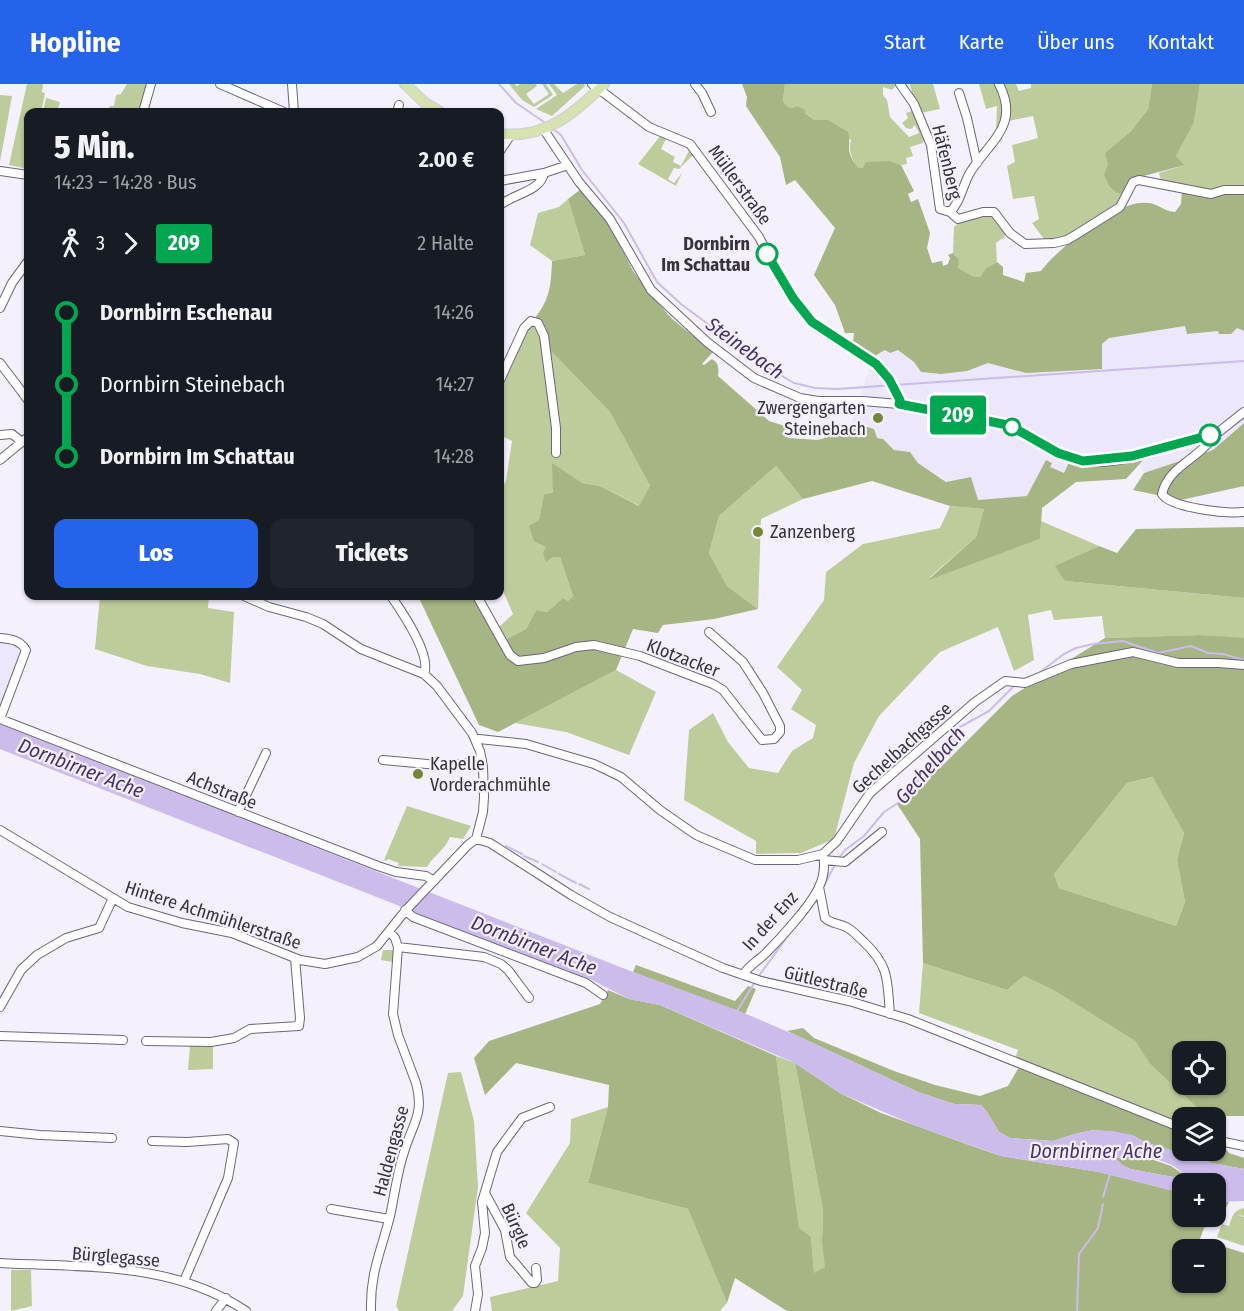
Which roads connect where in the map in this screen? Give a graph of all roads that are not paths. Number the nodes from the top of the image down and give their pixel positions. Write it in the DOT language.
graph roads {
  1 [pos="151,84"];
  2 [pos="220,84"];
  3 [pos="292,84"];
  4 [pos="405,84"];
  5 [pos="694,84"];
  6 [pos="900,84"];
  7 [pos="999,84"];
  8 [pos="598,86"];
  9 [pos="959,93"];
  10 [pos="144,108"];
  11 [pos="275,108"];
  12 [pos="294,108"];
  13 [pos="433,108"];
  14 [pos="711,112"];
  15 [pos="549,128"];
  16 [pos="504,135"];
  17 [pos="510,136"];
  18 [pos="504,145"];
  19 [pos="977,163"];
  20 [pos="568,165"];
  21 [pos="0,171"];
  22 [pos="544,173"];
  23 [pos="24,174"];
  24 [pos="504,181"];
  25 [pos="1244,190"];
  26 [pos="504,202"];
  27 [pos="950,212"];
  28 [pos="24,266"];
  29 [pos="0,308"];
  30 [pos="0,363"];
  31 [pos="504,372"];
  32 [pos="10,375"];
  33 [pos="0,379"];
  34 [pos="24,394"];
  35 [pos="899,404"];
  36 [pos="1244,412"];
  37 [pos="0,435"];
  38 [pos="1210,435"];
  39 [pos="24,440"];
  40 [pos="24,441"];
  41 [pos="556,453"];
  42 [pos="0,460"];
  43 [pos="1244,513"];
  44 [pos="253,600"];
  45 [pos="393,600"];
  46 [pos="479,600"];
  47 [pos="709,632"];
  48 [pos="0,638"];
  49 [pos="1244,665"];
  50 [pos="424,674"];
  51 [pos="0,719"];
  52 [pos="476,741"];
  53 [pos="266,753"];
  54 [pos="383,760"];
  55 [pos="482,760"];
  56 [pos="238,812"];
  57 [pos="882,832"];
  58 [pos="1,833"];
  59 [pos="477,839"];
  60 [pos="823,857"];
  61 [pos="431,884"];
  62 [pos="820,890"];
  63 [pos="113,898"];
  64 [pos="405,911"];
  65 [pos="389,931"];
  66 [pos="475,940"];
  67 [pos="398,947"];
  68 [pos="472,956"];
  69 [pos="295,958"];
  70 [pos="743,975"];
  71 [pos="603,994"];
  72 [pos="529,998"];
  73 [pos="0,1007"];
  74 [pos="890,1014"];
  75 [pos="0,1036"];
  76 [pos="123,1040"];
  77 [pos="146,1041"];
  78 [pos="550,1107"];
  79 [pos="1172,1124"];
  80 [pos="0,1131"];
  81 [pos="112,1138"];
  82 [pos="152,1141"];
  83 [pos="1226,1142"];
  84 [pos="1244,1146"];
  85 [pos="486,1195"];
  86 [pos="331,1209"];
  87 [pos="389,1219"];
  88 [pos="0,1263"];
  89 [pos="536,1268"];
  90 [pos="184,1281"];
  91 [pos="226,1298"];
  92 [pos="216,1311"];
  93 [pos="246,1311"];
  94 [pos="371,1311"];
  95 [pos="475,1311"];
  1 -- 10 [label="street"];
  2 -- 11 [label="street"];
  3 -- 12 [label="street"];
  4 -- 13 [label="main road"];
  5 -- 14 [label="street"];
  6 -- 27 [label="street, Häfenberg"];
  7 -- 19 [label="street, Häfenberg"];
  8 -- 15 [label="main road"];
  8 -- 35 [label="street, Müllerstraße"];
  9 -- 19 [label="street, Häfenberg"];
  15 -- 17 [label="main road"];
  15 -- 20 [label="street"];
  16 -- 17 [label="main road"];
  17 -- 18 [label="street"];
  19 -- 27 [label="street, Häfenberg"];
  20 -- 22 [label="street"];
  20 -- 35 [label="street"];
  21 -- 23 [label="street"];
  22 -- 24 [label="street"];
  22 -- 26 [label="street"];
  25 -- 27 [label="street, Häfenberg"];
  28 -- 29 [label="street"];
  30 -- 32 [label="street"];
  31 -- 41 [label="street"];
  32 -- 33 [label="street"];
  32 -- 34 [label="street"];
  35 -- 38 [label="street"];
  36 -- 38 [label="street"];
  37 -- 39 [label="street"];
  38 -- 43 [label="street"];
  40 -- 42 [label="street"];
  44 -- 50 [label="street"];
  45 -- 50 [label="street"];
  46 -- 47 [label="street, Klotzacker"];
  48 -- 51 [label="street"];
  49 -- 60 [label="street, Gechelbachgasse"];
  50 -- 52 [label="street"];
  51 -- 56 [label="street, Achstraße"];
  52 -- 55 [label="street"];
  52 -- 60 [label="street"];
  53 -- 56 [label="street"];
  54 -- 55 [label="street"];
  55 -- 59 [label="street"];
  56 -- 61 [label="street, Achstraße"];
  57 -- 60 [label="street"];
  58 -- 63 [label="street, Hintere Achmühlerstraße"];
  59 -- 61 [label="street, Hintere Achmühlerstraße"];
  59 -- 70 [label="street, Gütlestraße"];
  60 -- 62 [label="street, In der Enz"];
  61 -- 64 [label="street, Hintere Achmühlerstraße"];
  62 -- 70 [label="street, In der Enz"];
  62 -- 74 [label="street, In der Enz"];
  63 -- 69 [label="street, Hintere Achmühlerstraße"];
  63 -- 73 [label="street"];
  64 -- 65 [label="street, Hintere Achmühlerstraße"];
  64 -- 66 [label="street"];
  65 -- 67 [label="street"];
  65 -- 69 [label="street, Hintere Achmühlerstraße"];
  66 -- 68 [label="street"];
  66 -- 71 [label="street"];
  67 -- 68 [label="street"];
  67 -- 87 [label="street, Haldengasse"];
  68 -- 72 [label="street"];
  69 -- 77 [label="street"];
  70 -- 74 [label="street, Gütlestraße"];
  74 -- 79 [label="street, Gütlestraße"];
  75 -- 76 [label="street"];
  78 -- 85 [label="street, Bürgle"];
  80 -- 81 [label="street"];
  82 -- 90 [label="street"];
  83 -- 84 [label="street"];
  85 -- 89 [label="street, Bürgle"];
  85 -- 95 [label="street, Bürgle"];
  86 -- 87 [label="street"];
  87 -- 94 [label="street, Haldengasse"];
  88 -- 90 [label="street, Bürglegasse"];
  90 -- 91 [label="street, Bürglegasse"];
  91 -- 92 [label="street"];
  91 -- 93 [label="street, Bürglegasse"];
}
